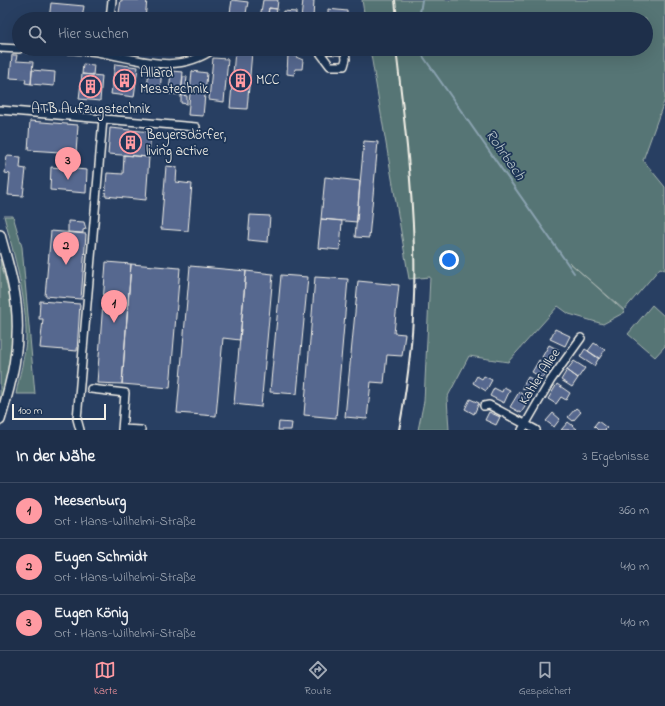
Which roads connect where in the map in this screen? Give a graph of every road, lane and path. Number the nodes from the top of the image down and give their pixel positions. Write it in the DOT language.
graph roads {
  1 [pos="112,0"];
  2 [pos="111,12"];
  3 [pos="0,48"];
  4 [pos="12,49"];
  5 [pos="121,56"];
  6 [pos="201,56"];
  7 [pos="0,110"];
  8 [pos="103,120"];
  9 [pos="196,127"];
  10 [pos="0,235"];
  11 [pos="581,338"];
  12 [pos="91,389"];
  13 [pos="484,406"];
  14 [pos="0,420"];
  15 [pos="523,427"];
  16 [pos="80,430"];
  17 [pos="122,430"];
  18 [pos="141,430"];
  19 [pos="536,430"];
  1 -- 2 [label="street"];
  3 -- 4 [label="street"];
  5 -- 6 [label="street"];
  7 -- 8 [label="street"];
  8 -- 9 [label="street"];
  8 -- 16 [label="street"];
  10 -- 14 [label="street"];
  11 -- 15 [label="street, Kahler Allee"];
  12 -- 17 [label="street"];
  13 -- 15 [label="street"];
  15 -- 19 [label="street"];
  17 -- 18 [label="street"];
}
